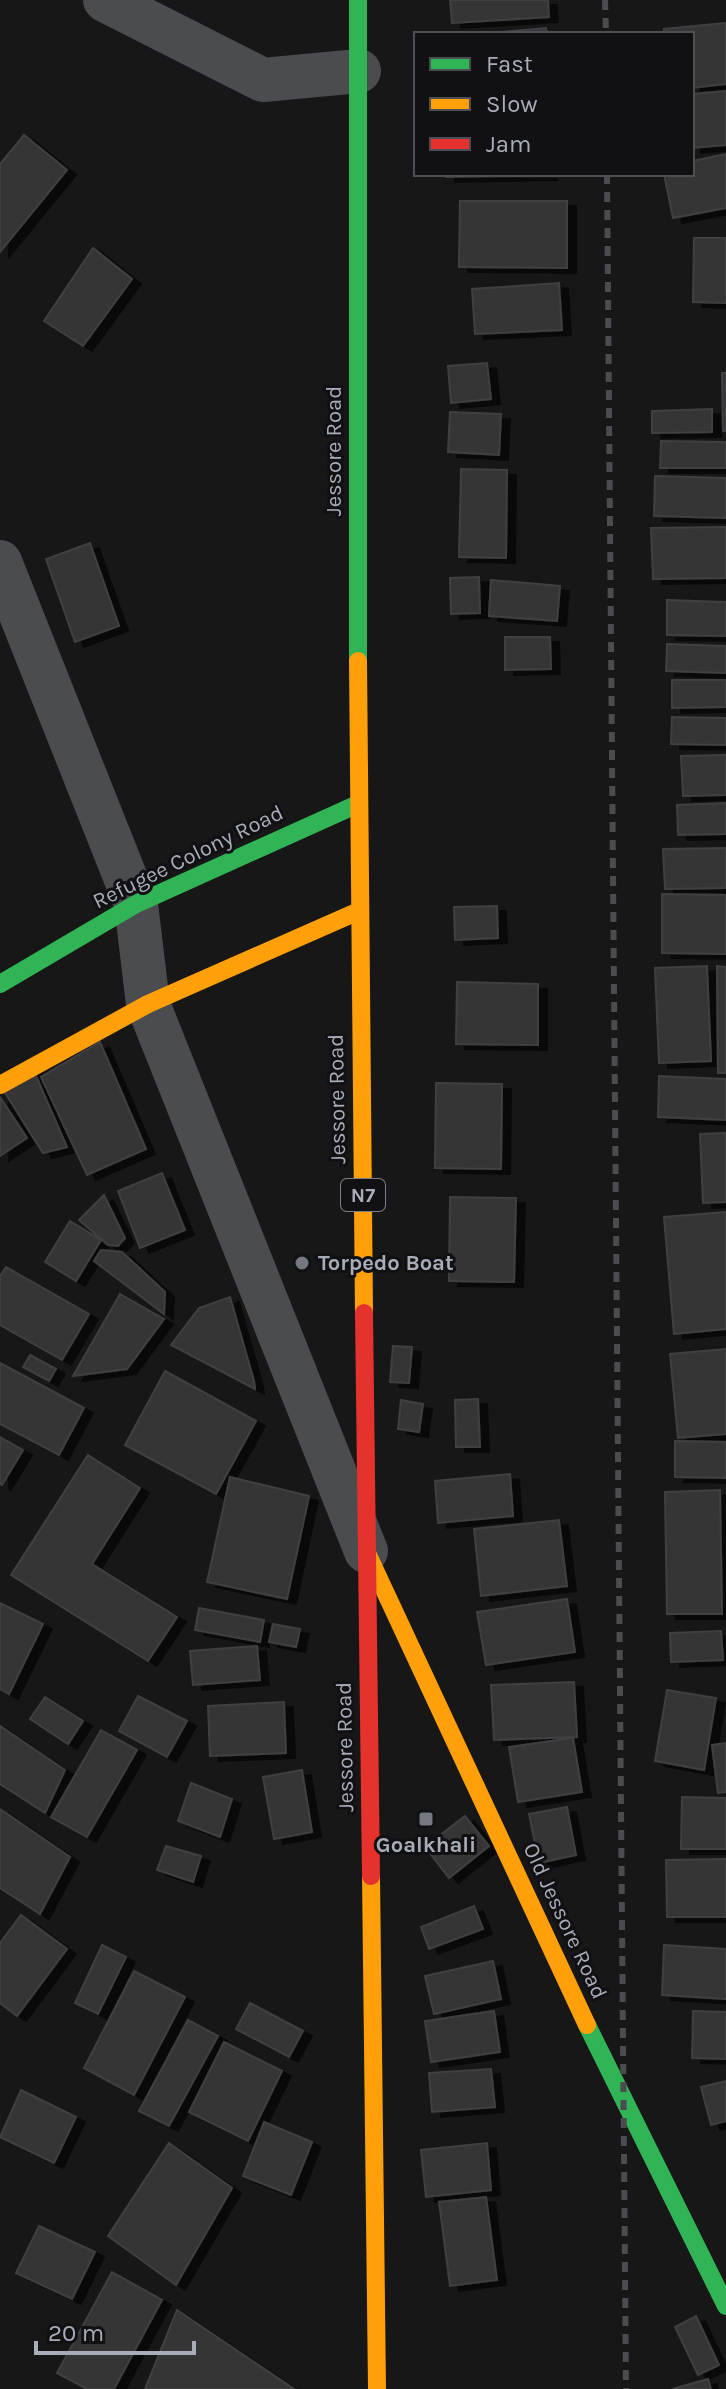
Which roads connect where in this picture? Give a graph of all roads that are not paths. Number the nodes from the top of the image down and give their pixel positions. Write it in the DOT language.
graph roads {
  1 [pos="105,0"];
  2 [pos="358,0"];
  3 [pos="359,71"];
  4 [pos="0,562"];
  5 [pos="358,804"];
  6 [pos="136,904"];
  7 [pos="359,911"];
  8 [pos="0,984"];
  9 [pos="148,1004"];
  10 [pos="0,1085"];
  11 [pos="367,1553"];
  12 [pos="726,2306"];
  13 [pos="377,2389"];
  1 -- 3 [label="street"];
  2 -- 3 [label="main road, Jessore Road / N7"];
  3 -- 5 [label="main road, Jessore Road / N7"];
  4 -- 6 [label="street"];
  5 -- 6 [label="main road, Refugee Colony Road"];
  5 -- 7 [label="main road, Jessore Road / N7"];
  6 -- 8 [label="main road, Refugee Colony Road"];
  6 -- 9 [label="street"];
  7 -- 9 [label="main road"];
  7 -- 11 [label="main road, Jessore Road / N7"];
  9 -- 10 [label="main road"];
  9 -- 11 [label="street"];
  11 -- 12 [label="main road, Old Jessore Road"];
  11 -- 13 [label="main road, Jessore Road / N7"];
}
